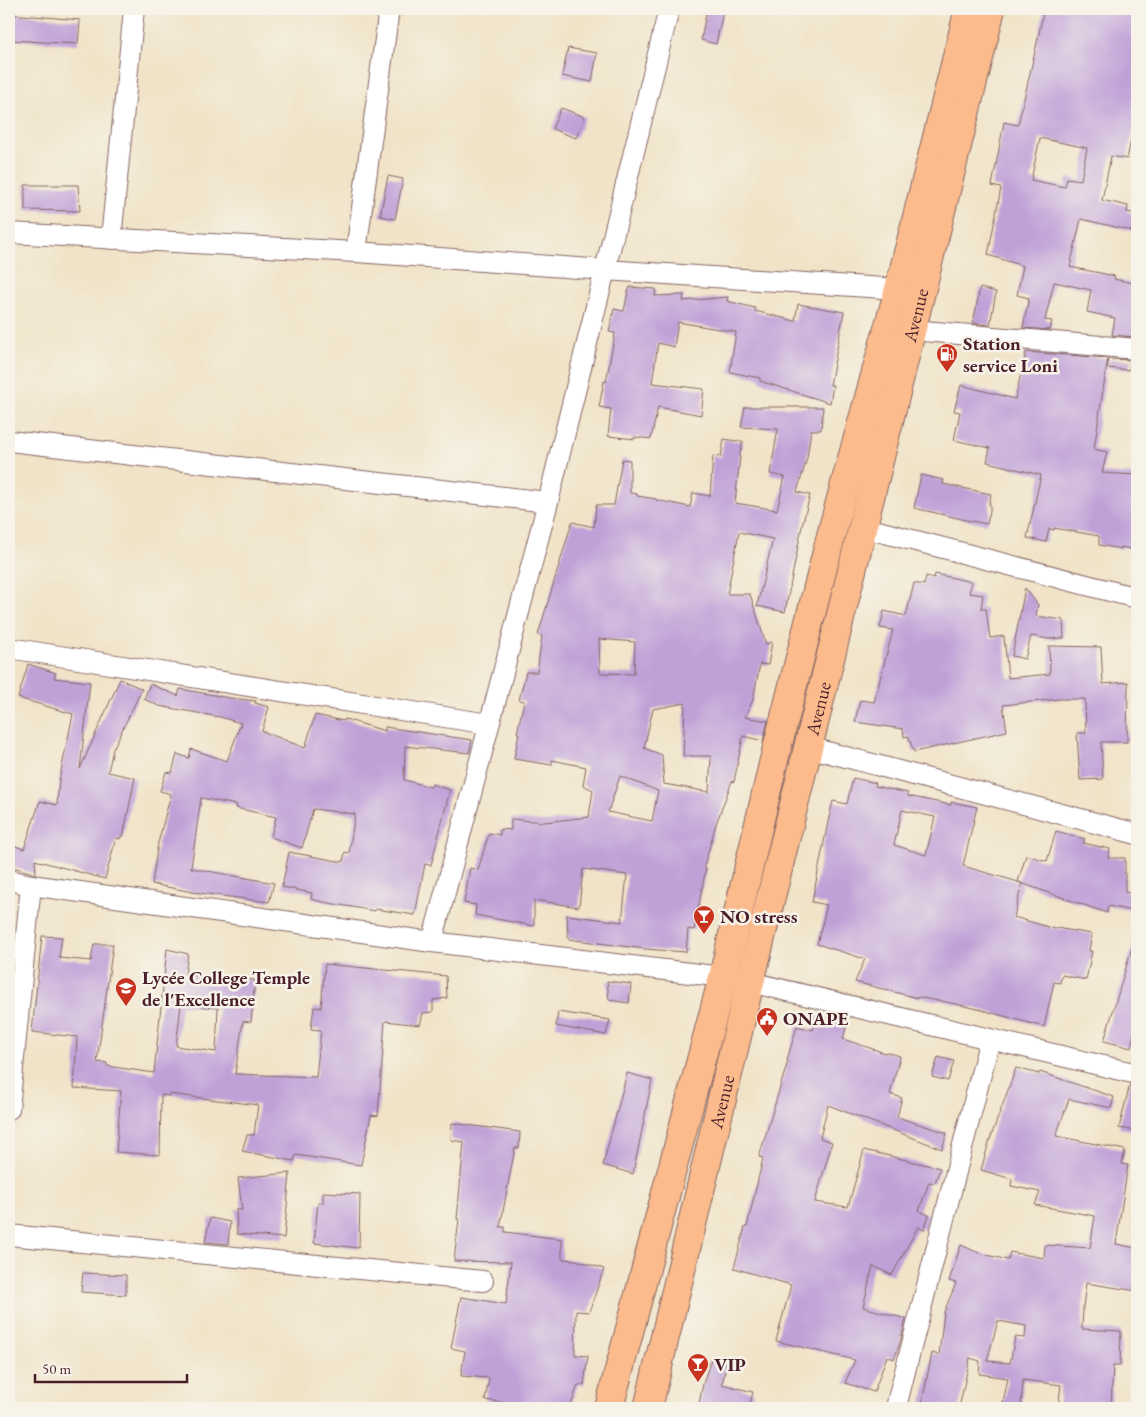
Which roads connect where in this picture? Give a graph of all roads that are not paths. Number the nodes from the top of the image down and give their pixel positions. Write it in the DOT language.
graph roads {
  1 [pos="134,9"];
  2 [pos="389,9"];
  3 [pos="669,9"];
  4 [pos="969,9"];
  5 [pos="991,9"];
  6 [pos="9,233"];
  7 [pos="111,239"];
  8 [pos="356,252"];
  9 [pos="605,270"];
  10 [pos="899,289"];
  11 [pos="911,330"];
  12 [pos="1137,349"];
  13 [pos="9,441"];
  14 [pos="548,502"];
  15 [pos="862,527"];
  16 [pos="1137,598"];
  17 [pos="9,648"];
  18 [pos="489,724"];
  19 [pos="808,747"];
  20 [pos="1137,834"];
  21 [pos="9,880"];
  22 [pos="31,885"];
  23 [pos="432,942"];
  24 [pos="723,977"];
  25 [pos="750,982"];
  26 [pos="990,1038"];
  27 [pos="1137,1074"];
  28 [pos="9,1109"];
  29 [pos="9,1235"];
  30 [pos="483,1281"];
  31 [pos="610,1408"];
  32 [pos="648,1408"];
  33 [pos="896,1408"];
  1 -- 7 [label="street"];
  2 -- 8 [label="street"];
  3 -- 9 [label="street"];
  4 -- 10 [label="highway"];
  5 -- 11 [label="highway, Avenue"];
  6 -- 7 [label="street"];
  7 -- 8 [label="street"];
  8 -- 9 [label="street"];
  9 -- 10 [label="street"];
  9 -- 14 [label="street"];
  10 -- 24 [label="highway"];
  11 -- 12 [label="street"];
  11 -- 15 [label="highway, Avenue"];
  13 -- 14 [label="street"];
  14 -- 18 [label="street"];
  15 -- 16 [label="street"];
  15 -- 19 [label="highway, Avenue"];
  17 -- 18 [label="street"];
  18 -- 23 [label="street"];
  19 -- 20 [label="street"];
  19 -- 25 [label="highway, Avenue"];
  21 -- 22 [label="street"];
  22 -- 23 [label="street"];
  22 -- 28 [label="street"];
  23 -- 24 [label="street"];
  24 -- 25 [label="street"];
  24 -- 31 [label="highway"];
  25 -- 26 [label="street"];
  25 -- 32 [label="highway, Avenue"];
  26 -- 27 [label="street"];
  26 -- 33 [label="street"];
  29 -- 30 [label="street"];
}
